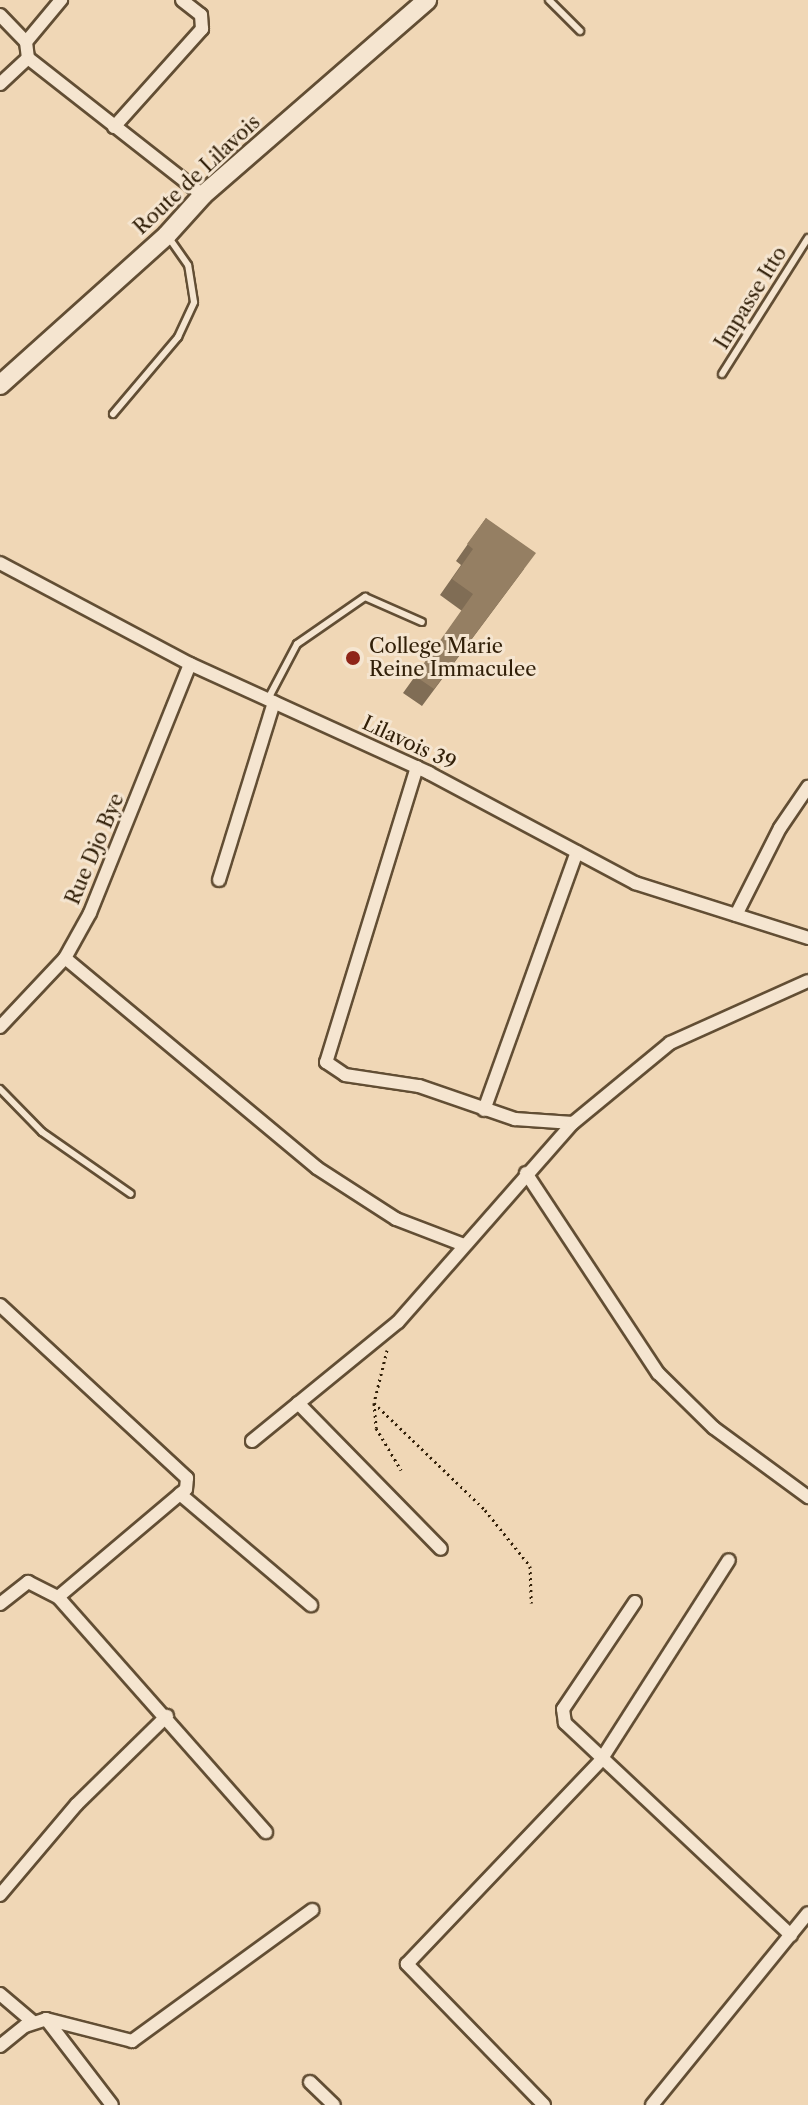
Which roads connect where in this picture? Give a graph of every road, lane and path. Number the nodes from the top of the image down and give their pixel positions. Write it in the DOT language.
graph roads {
  1 [pos="61,0"];
  2 [pos="182,0"];
  3 [pos="427,0"];
  4 [pos="549,0"];
  5 [pos="0,15"];
  6 [pos="580,31"];
  7 [pos="26,42"];
  8 [pos="28,58"];
  9 [pos="0,84"];
  10 [pos="114,127"];
  11 [pos="203,195"];
  12 [pos="167,235"];
  13 [pos="808,238"];
  14 [pos="722,374"];
  15 [pos="0,385"];
  16 [pos="113,414"];
  17 [pos="0,563"];
  18 [pos="422,622"];
  19 [pos="190,664"];
  20 [pos="271,701"];
  21 [pos="417,767"];
  22 [pos="808,787"];
  23 [pos="577,852"];
  24 [pos="219,880"];
  25 [pos="736,915"];
  26 [pos="808,938"];
  27 [pos="65,958"];
  28 [pos="808,981"];
  29 [pos="0,1027"];
  30 [pos="0,1089"];
  31 [pos="484,1110"];
  32 [pos="573,1123"];
  33 [pos="526,1173"];
  34 [pos="131,1194"];
  35 [pos="464,1245"];
  36 [pos="0,1305"];
  37 [pos="398,1322"];
  38 [pos="298,1403"];
  39 [pos="374,1403"];
  40 [pos="252,1441"];
  41 [pos="401,1470"];
  42 [pos="180,1494"];
  43 [pos="808,1497"];
  44 [pos="441,1549"];
  45 [pos="729,1560"];
  46 [pos="58,1597"];
  47 [pos="635,1602"];
  48 [pos="531,1603"];
  49 [pos="0,1604"];
  50 [pos="311,1605"];
  51 [pos="167,1716"];
  52 [pos="601,1760"];
  53 [pos="266,1832"];
  54 [pos="0,1895"];
  55 [pos="312,1910"];
  56 [pos="808,1913"];
  57 [pos="791,1935"];
  58 [pos="0,1994"];
  59 [pos="40,2021"];
  60 [pos="0,2046"];
  61 [pos="310,2082"];
  62 [pos="112,2105"];
  63 [pos="334,2105"];
  64 [pos="544,2105"];
  65 [pos="652,2105"];
  1 -- 7 [label="street"];
  2 -- 10 [label="street"];
  3 -- 11 [label="main road, Route de Lilavois"];
  4 -- 6 [label="lane"];
  5 -- 7 [label="street"];
  7 -- 8 [label="street"];
  8 -- 9 [label="street"];
  8 -- 10 [label="street"];
  10 -- 11 [label="street"];
  11 -- 12 [label="main road, Route de Lilavois"];
  12 -- 15 [label="main road, Route de Lilavois"];
  12 -- 16 [label="lane"];
  13 -- 14 [label="lane, Impasse Itto"];
  17 -- 19 [label="street, Lilavois 39"];
  18 -- 20 [label="lane"];
  19 -- 20 [label="street, Lilavois 39"];
  19 -- 27 [label="street, Rue Djo Bye"];
  20 -- 21 [label="street, Lilavois 39"];
  20 -- 24 [label="street"];
  21 -- 23 [label="street, Lilavois 39"];
  21 -- 31 [label="street"];
  22 -- 25 [label="street"];
  23 -- 25 [label="street, Lilavois 39"];
  23 -- 31 [label="street"];
  25 -- 26 [label="street, Lilavois 39"];
  27 -- 29 [label="street, Rue Djo Bye"];
  27 -- 35 [label="street"];
  28 -- 32 [label="street"];
  30 -- 34 [label="lane"];
  31 -- 32 [label="street"];
  32 -- 33 [label="street"];
  33 -- 35 [label="street"];
  33 -- 43 [label="street"];
  35 -- 37 [label="street"];
  36 -- 42 [label="street"];
  37 -- 38 [label="street"];
  37 -- 39 [label="path"];
  38 -- 40 [label="street"];
  38 -- 44 [label="street"];
  39 -- 41 [label="path"];
  39 -- 48 [label="path"];
  42 -- 46 [label="street"];
  42 -- 50 [label="street"];
  45 -- 52 [label="street"];
  46 -- 49 [label="street"];
  46 -- 51 [label="street"];
  47 -- 52 [label="street"];
  51 -- 53 [label="street"];
  51 -- 54 [label="street"];
  52 -- 57 [label="street"];
  52 -- 64 [label="street"];
  55 -- 59 [label="street"];
  56 -- 57 [label="street"];
  57 -- 65 [label="street"];
  58 -- 59 [label="street"];
  59 -- 60 [label="street"];
  59 -- 62 [label="street"];
  61 -- 63 [label="street"];
}
